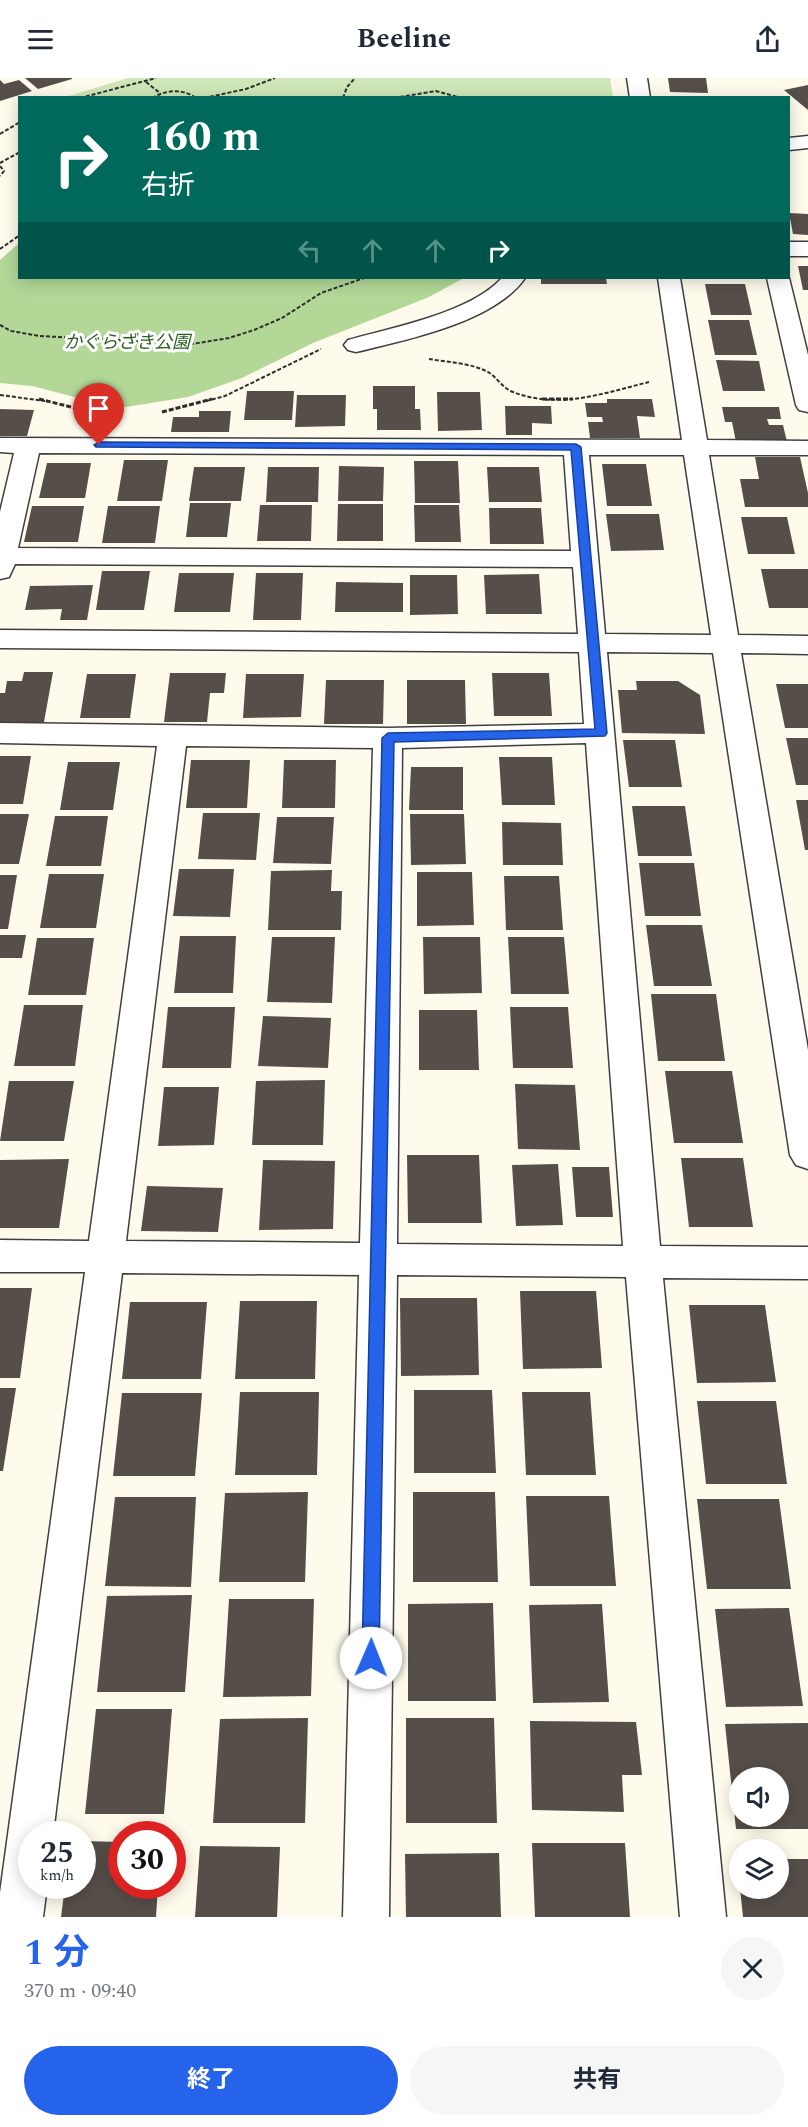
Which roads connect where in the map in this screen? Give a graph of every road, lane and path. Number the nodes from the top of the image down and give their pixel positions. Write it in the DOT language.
graph roads {
  1 [pos="156,78"];
  2 [pos="275,78"];
  3 [pos="355,78"];
  4 [pos="637,78"];
  5 [pos="145,81"];
  6 [pos="160,93"];
  7 [pos="221,94"];
  8 [pos="88,96"];
  9 [pos="155,96"];
  10 [pos="192,96"];
  11 [pos="212,96"];
  12 [pos="224,96"];
  13 [pos="344,96"];
  14 [pos="404,96"];
  15 [pos="458,96"];
  16 [pos="640,96"];
  17 [pos="18,123"];
  18 [pos="0,134"];
  19 [pos="808,142"];
  20 [pos="790,144"];
  21 [pos="18,153"];
  22 [pos="0,165"];
  23 [pos="0,176"];
  24 [pos="18,237"];
  25 [pos="0,249"];
  26 [pos="790,249"];
  27 [pos="808,249"];
  28 [pos="361,279"];
  29 [pos="513,279"];
  30 [pos="669,279"];
  31 [pos="778,279"];
  32 [pos="0,325"];
  33 [pos="801,343"];
  34 [pos="356,345"];
  35 [pos="427,359"];
  36 [pos="685,379"];
  37 [pos="0,395"];
  38 [pos="808,405"];
  39 [pos="153,413"];
  40 [pos="101,415"];
  41 [pos="28,444"];
  42 [pos="0,445"];
  43 [pos="576,447"];
  44 [pos="696,448"];
  45 [pos="808,448"];
  46 [pos="585,560"];
  47 [pos="1,561"];
  48 [pos="0,639"];
  49 [pos="594,644"];
  50 [pos="726,644"];
  51 [pos="808,645"];
  52 [pos="0,733"];
  53 [pos="601,733"];
  54 [pos="173,736"];
  55 [pos="388,738"];
  56 [pos="808,1155"];
  57 [pos="0,1256"];
  58 [pos="105,1257"];
  59 [pos="378,1259"];
  60 [pos="643,1262"];
  61 [pos="808,1263"];
  62 [pos="20,1917"];
  63 [pos="366,1917"];
  64 [pos="703,1917"];
  1 -- 5 [label="path"];
  2 -- 7 [label="path"];
  3 -- 13 [label="path"];
  4 -- 16 [label="street"];
  5 -- 6 [label="path"];
  5 -- 8 [label="path"];
  6 -- 9 [label="path"];
  6 -- 10 [label="path"];
  7 -- 11 [label="path"];
  7 -- 12 [label="path"];
  14 -- 15 [label="path"];
  17 -- 18 [label="path"];
  19 -- 20 [label="street"];
  21 -- 22 [label="path"];
  22 -- 23 [label="path"];
  24 -- 25 [label="path"];
  26 -- 27 [label="street"];
  28 -- 32 [label="path"];
  29 -- 34 [label="street"];
  30 -- 36 [label="street"];
  31 -- 33 [label="street"];
  33 -- 38 [label="street"];
  34 -- 39 [label="path"];
  35 -- 36 [label="path"];
  36 -- 44 [label="street"];
  37 -- 40 [label="path"];
  41 -- 42 [label="street"];
  41 -- 43 [label="street"];
  41 -- 47 [label="street"];
  43 -- 44 [label="street"];
  43 -- 46 [label="street"];
  44 -- 45 [label="street"];
  44 -- 50 [label="street"];
  46 -- 47 [label="street"];
  46 -- 49 [label="street"];
  48 -- 49 [label="street"];
  49 -- 50 [label="street"];
  49 -- 53 [label="street"];
  50 -- 51 [label="street"];
  50 -- 56 [label="street"];
  52 -- 54 [label="street"];
  53 -- 55 [label="street"];
  53 -- 60 [label="street"];
  54 -- 55 [label="street"];
  54 -- 58 [label="street"];
  55 -- 59 [label="street"];
  57 -- 58 [label="street"];
  58 -- 59 [label="street"];
  58 -- 62 [label="street"];
  59 -- 60 [label="street"];
  59 -- 63 [label="street"];
  60 -- 61 [label="street"];
  60 -- 64 [label="street"];
}
